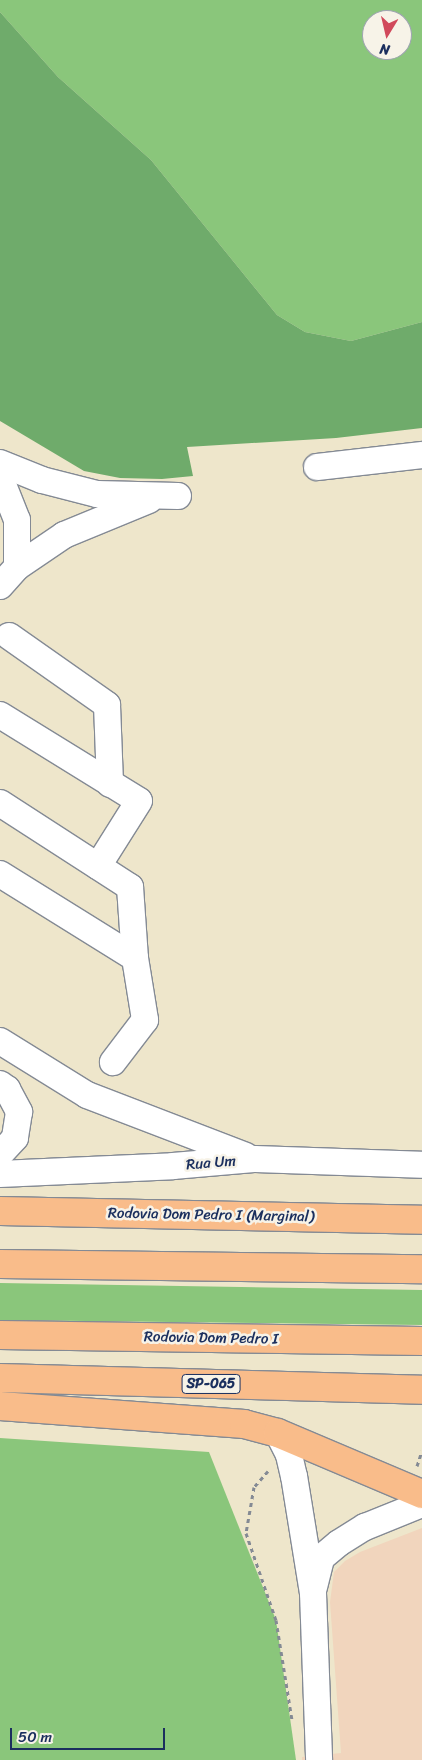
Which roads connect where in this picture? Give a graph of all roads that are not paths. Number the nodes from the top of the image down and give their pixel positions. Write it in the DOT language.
graph roads {
  1 [pos="422,455"];
  2 [pos="0,463"];
  3 [pos="317,467"];
  4 [pos="0,477"];
  5 [pos="8,576"];
  6 [pos="9,636"];
  7 [pos="0,715"];
  8 [pos="110,784"];
  9 [pos="0,803"];
  10 [pos="98,866"];
  11 [pos="0,874"];
  12 [pos="135,958"];
  13 [pos="0,1041"];
  14 [pos="113,1062"];
  15 [pos="0,1084"];
  16 [pos="0,1154"];
  17 [pos="254,1159"];
  18 [pos="422,1164"];
  19 [pos="0,1174"];
  20 [pos="0,1211"];
  21 [pos="422,1220"];
  22 [pos="0,1264"];
  23 [pos="422,1269"];
  24 [pos="0,1335"];
  25 [pos="422,1341"];
  26 [pos="0,1378"];
  27 [pos="422,1390"];
  28 [pos="0,1406"];
  29 [pos="284,1444"];
  30 [pos="422,1494"];
  31 [pos="422,1504"];
  32 [pos="313,1593"];
  33 [pos="320,1756"];
  1 -- 3 [label="street"];
  2 -- 5 [label="street"];
  4 -- 5 [label="street"];
  6 -- 8 [label="street"];
  7 -- 8 [label="street"];
  8 -- 10 [label="street"];
  9 -- 10 [label="street"];
  10 -- 12 [label="street"];
  11 -- 12 [label="street"];
  12 -- 14 [label="street"];
  13 -- 17 [label="street"];
  15 -- 16 [label="street"];
  17 -- 18 [label="street, Rua Um"];
  17 -- 19 [label="street, Rua Um"];
  20 -- 21 [label="highway, Rodovia Dom Pedro I (Marginal)"];
  22 -- 23 [label="highway"];
  24 -- 25 [label="highway, Rodovia Dom Pedro I"];
  26 -- 27 [label="highway, SP-065"];
  28 -- 29 [label="highway"];
  29 -- 30 [label="highway"];
  29 -- 32 [label="street"];
  31 -- 32 [label="street"];
  32 -- 33 [label="street"];
}
